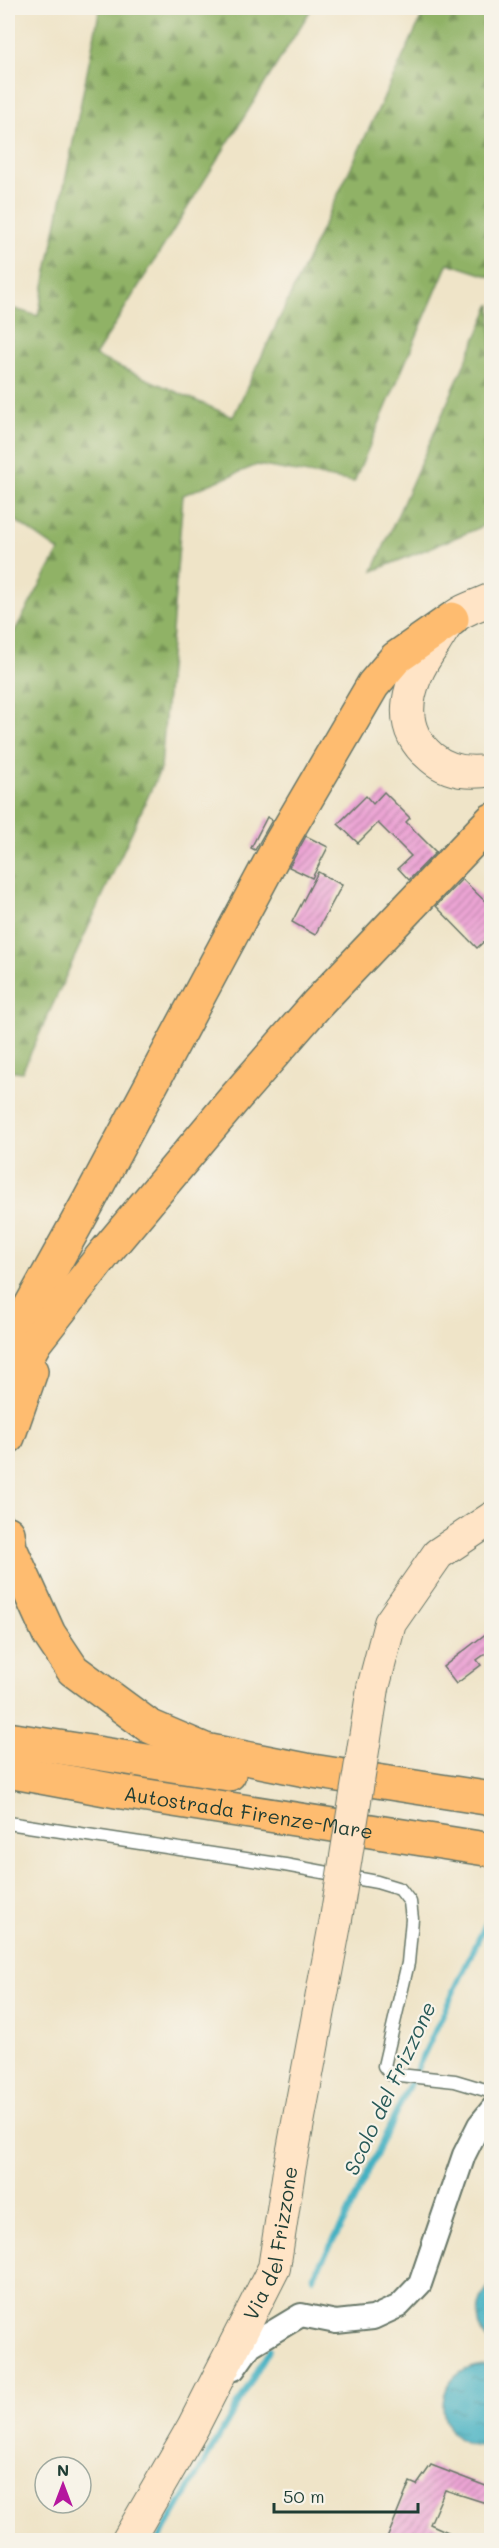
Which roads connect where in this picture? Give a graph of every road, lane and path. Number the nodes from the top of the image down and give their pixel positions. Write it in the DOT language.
graph roads {
  1 [pos="475,609"];
  2 [pos="492,770"];
  3 [pos="492,820"];
  4 [pos="89,1201"];
  5 [pos="104,1254"];
  6 [pos="8,1326"];
  7 [pos="8,1347"];
  8 [pos="8,1391"];
  9 [pos="8,1437"];
  10 [pos="492,1518"];
  11 [pos="8,1533"];
  12 [pos="8,1738"];
  13 [pos="8,1771"];
  14 [pos="8,1781"];
  15 [pos="122,1792"];
  16 [pos="492,1799"];
  17 [pos="492,1817"];
  18 [pos="8,1823"];
  19 [pos="492,1850"];
  20 [pos="492,2092"];
  21 [pos="492,2109"];
  22 [pos="193,2427"];
  23 [pos="128,2541"];
  1 -- 2 [label="street"];
  1 -- 4 [label="highway"];
  3 -- 5 [label="highway"];
  4 -- 6 [label="highway"];
  4 -- 7 [label="highway"];
  5 -- 8 [label="highway"];
  5 -- 9 [label="highway"];
  10 -- 22 [label="street, Via del Frizzone, bridge"];
  11 -- 16 [label="highway"];
  12 -- 17 [label="highway, Autostrada Firenze-Mare"];
  13 -- 15 [label="highway, Autostrada Firenze-Mare"];
  14 -- 15 [label="highway"];
  15 -- 19 [label="highway, Autostrada Firenze-Mare"];
  18 -- 20 [label="lane"];
  21 -- 22 [label="street"];
  22 -- 23 [label="street, Via del Frizzone"];
}
